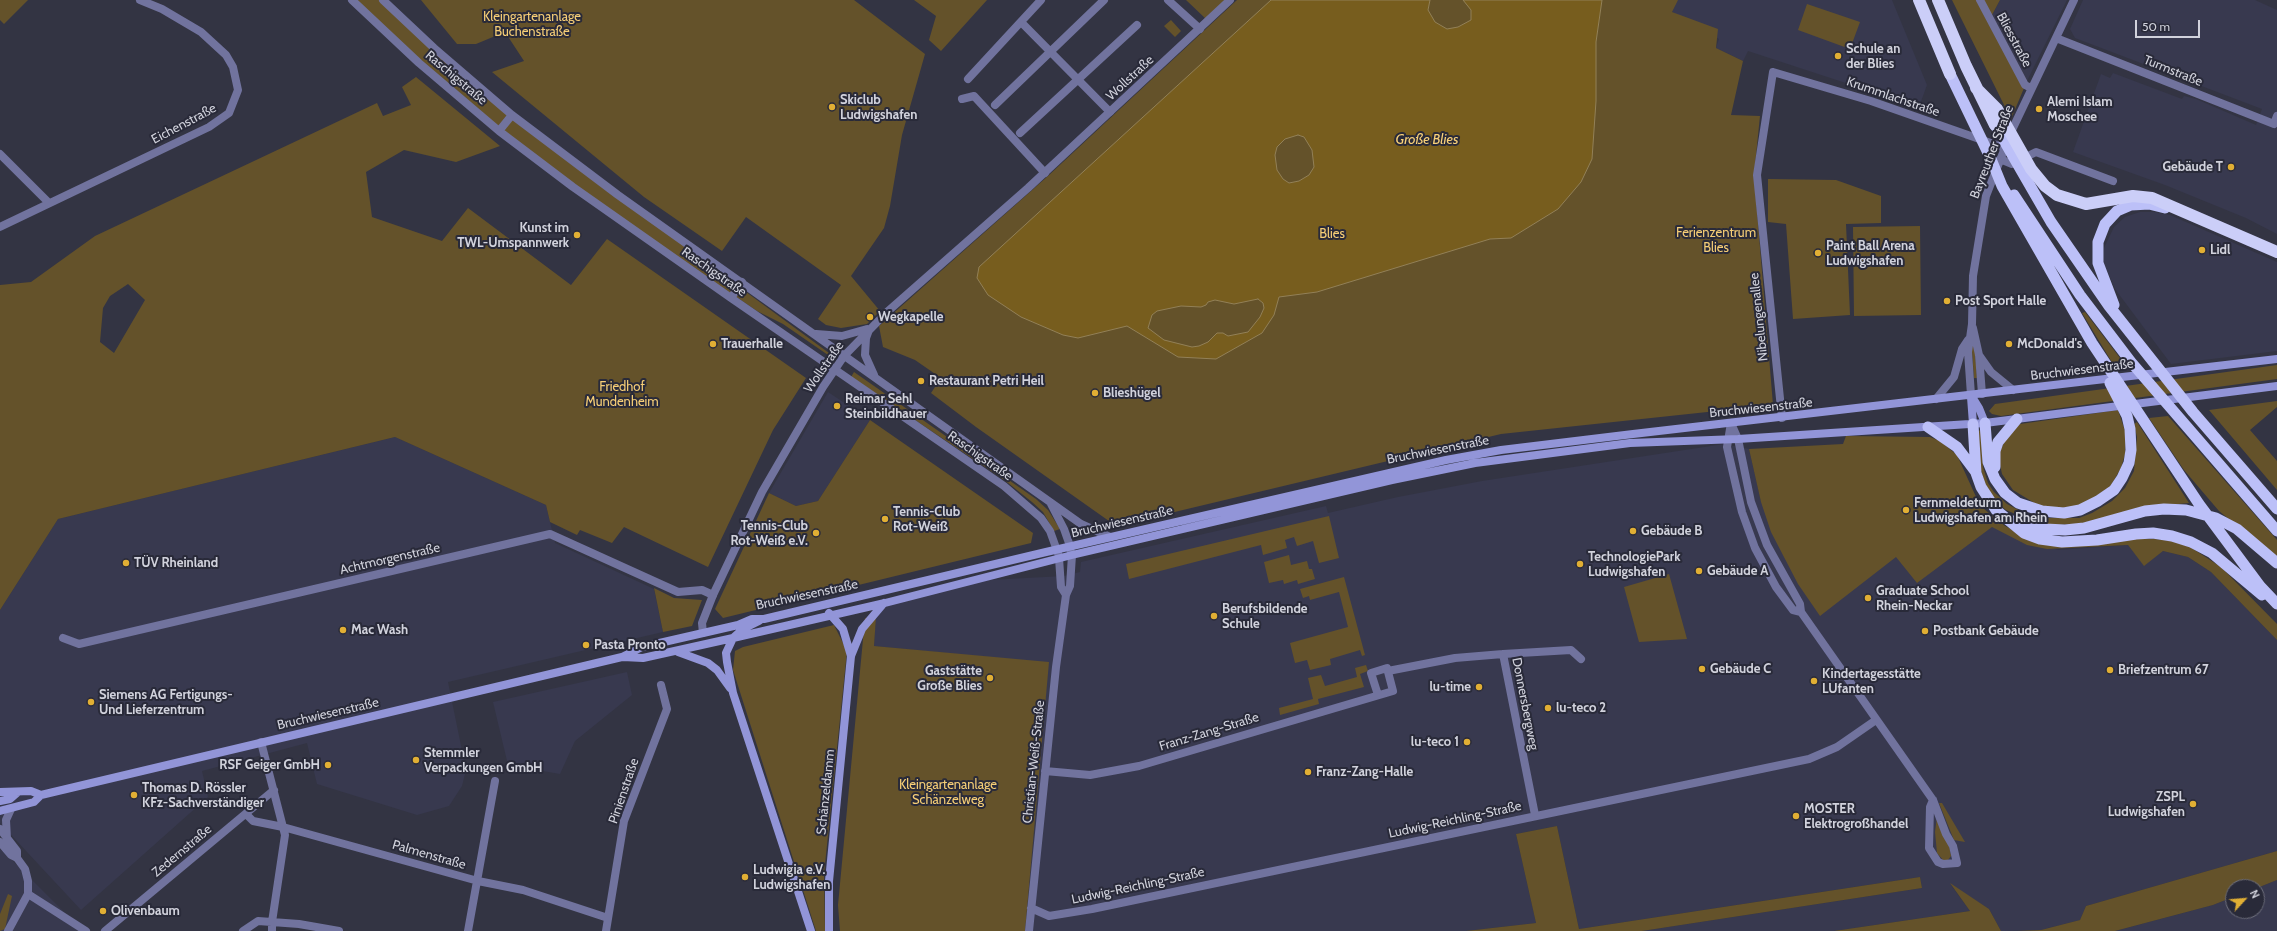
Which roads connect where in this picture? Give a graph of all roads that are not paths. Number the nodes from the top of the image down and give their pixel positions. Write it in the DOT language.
graph roads {
  1 [pos="140,0"];
  2 [pos="352,0"];
  3 [pos="383,0"];
  4 [pos="1041,0"];
  5 [pos="1104,0"];
  6 [pos="1168,0"];
  7 [pos="1230,0"];
  8 [pos="1919,0"];
  9 [pos="1938,0"];
  10 [pos="1980,0"];
  11 [pos="2074,0"];
  12 [pos="1021,22"];
  13 [pos="1137,25"];
  14 [pos="1200,29"];
  15 [pos="2056,38"];
  16 [pos="1051,52"];
  17 [pos="1773,72"];
  18 [pos="1950,74"];
  19 [pos="968,79"];
  20 [pos="1078,80"];
  21 [pos="2031,88"];
  22 [pos="962,99"];
  23 [pos="995,105"];
  24 [pos="1110,112"];
  25 [pos="512,115"];
  26 [pos="2277,116"];
  27 [pos="2000,123"];
  28 [pos="499,130"];
  29 [pos="1020,133"];
  30 [pos="2003,144"];
  31 [pos="0,154"];
  32 [pos="1995,159"];
  33 [pos="2026,172"];
  34 [pos="1045,173"];
  35 [pos="2113,181"];
  36 [pos="2004,185"];
  37 [pos="2126,202"];
  38 [pos="49,203"];
  39 [pos="0,227"];
  40 [pos="2277,252"];
  41 [pos="2277,257"];
  42 [pos="742,282"];
  43 [pos="731,298"];
  44 [pos="1972,324"];
  45 [pos="2124,325"];
  46 [pos="870,327"];
  47 [pos="811,332"];
  48 [pos="1968,339"];
  49 [pos="1978,355"];
  50 [pos="844,356"];
  51 [pos="2277,359"];
  52 [pos="2104,366"];
  53 [pos="835,370"];
  54 [pos="877,380"];
  55 [pos="2277,386"];
  56 [pos="2014,390"];
  57 [pos="1982,394"];
  58 [pos="1971,395"];
  59 [pos="1936,399"];
  60 [pos="1782,418"];
  61 [pos="2017,419"];
  62 [pos="1731,423"];
  63 [pos="1985,423"];
  64 [pos="1973,424"];
  65 [pos="1928,427"];
  66 [pos="1727,439"];
  67 [pos="1738,439"];
  68 [pos="1991,457"];
  69 [pos="1972,461"];
  70 [pos="1050,501"];
  71 [pos="2277,509"];
  72 [pos="2007,519"];
  73 [pos="2277,531"];
  74 [pos="1110,537"];
  75 [pos="1070,546"];
  76 [pos="1057,549"];
  77 [pos="1072,555"];
  78 [pos="1059,558"];
  79 [pos="2277,563"];
  80 [pos="713,595"];
  81 [pos="1066,595"];
  82 [pos="885,603"];
  83 [pos="2277,605"];
  84 [pos="820,606"];
  85 [pos="1801,612"];
  86 [pos="832,615"];
  87 [pos="764,619"];
  88 [pos="703,633"];
  89 [pos="63,638"];
  90 [pos="733,638"];
  91 [pos="675,652"];
  92 [pos="1503,654"];
  93 [pos="851,656"];
  94 [pos="622,657"];
  95 [pos="1581,659"];
  96 [pos="1388,671"];
  97 [pos="662,685"];
  98 [pos="733,693"];
  99 [pos="1378,696"];
  100 [pos="1876,720"];
  101 [pos="261,742"];
  102 [pos="1046,771"];
  103 [pos="495,781"];
  104 [pos="274,790"];
  105 [pos="0,792"];
  106 [pos="18,792"];
  107 [pos="41,795"];
  108 [pos="0,800"];
  109 [pos="1933,800"];
  110 [pos="11,808"];
  111 [pos="0,811"];
  112 [pos="246,814"];
  113 [pos="1535,815"];
  114 [pos="283,827"];
  115 [pos="0,830"];
  116 [pos="4,840"];
  117 [pos="478,881"];
  118 [pos="28,894"];
  119 [pos="1031,908"];
  120 [pos="608,918"];
  121 [pos="272,922"];
  122 [pos="8,931"];
  123 [pos="86,931"];
  124 [pos="105,931"];
  125 [pos="243,931"];
  126 [pos="272,931"];
  127 [pos="339,931"];
  128 [pos="468,931"];
  129 [pos="606,931"];
  130 [pos="811,931"];
  131 [pos="830,931"];
  132 [pos="1029,931"];
  1 -- 38 [label="street, Eichenstraße"];
  2 -- 28 [label="street, Raschigstraße"];
  3 -- 25 [label="street, Raschigstraße"];
  4 -- 12 [label="street"];
  5 -- 16 [label="street"];
  6 -- 14 [label="street"];
  7 -- 14 [label="street, Wollstraße"];
  8 -- 18 [label="highway"];
  9 -- 27 [label="highway"];
  10 -- 21 [label="street, Bliesstraße"];
  11 -- 15 [label="street, Bayreuther Straße"];
  12 -- 16 [label="street"];
  12 -- 19 [label="street"];
  13 -- 20 [label="street"];
  14 -- 24 [label="street, Wollstraße"];
  15 -- 21 [label="street, Bayreuther Straße"];
  15 -- 26 [label="street, Turmstraße"];
  16 -- 20 [label="street"];
  16 -- 23 [label="street"];
  17 -- 30 [label="street, Krummlachstraße"];
  17 -- 60 [label="street, Nibelungenallee"];
  18 -- 32 [label="highway"];
  20 -- 24 [label="street"];
  20 -- 29 [label="street"];
  21 -- 30 [label="street, Bayreuther Straße"];
  22 -- 34 [label="street"];
  24 -- 34 [label="street, Wollstraße"];
  25 -- 28 [label="street"];
  25 -- 42 [label="street, Raschigstraße"];
  27 -- 30 [label="highway"];
  27 -- 33 [label="highway"];
  28 -- 43 [label="street, Raschigstraße"];
  30 -- 32 [label="street, Bayreuther Straße"];
  30 -- 33 [label="highway"];
  31 -- 38 [label="street"];
  32 -- 35 [label="street"];
  32 -- 36 [label="highway"];
  32 -- 44 [label="street, Bayreuther Straße"];
  33 -- 37 [label="highway"];
  33 -- 45 [label="highway"];
  34 -- 46 [label="street, Wollstraße"];
  36 -- 52 [label="highway"];
  36 -- 73 [label="highway"];
  37 -- 40 [label="highway"];
  37 -- 41 [label="highway"];
  37 -- 45 [label="highway"];
  38 -- 39 [label="street, Eichenstraße"];
  42 -- 43 [label="street"];
  42 -- 47 [label="street, Raschigstraße"];
  43 -- 53 [label="street, Raschigstraße"];
  44 -- 48 [label="street, Bayreuther Straße"];
  44 -- 49 [label="street, Bayreuther Straße"];
  45 -- 71 [label="highway"];
  46 -- 47 [label="street"];
  46 -- 50 [label="street, Wollstraße"];
  46 -- 54 [label="street"];
  47 -- 50 [label="street, Raschigstraße"];
  48 -- 58 [label="street, Bayreuther Straße"];
  48 -- 59 [label="street, Bayreuther Straße"];
  49 -- 56 [label="street, Bayreuther Straße"];
  49 -- 57 [label="street, Bayreuther Straße"];
  50 -- 53 [label="street, Wollstraße"];
  50 -- 54 [label="street, Raschigstraße"];
  51 -- 56 [label="main road, Bruchwiesenstraße"];
  52 -- 68 [label="highway"];
  52 -- 83 [label="highway"];
  53 -- 76 [label="street, Raschigstraße"];
  53 -- 80 [label="street, Wollstraße"];
  54 -- 70 [label="street, Raschigstraße"];
  55 -- 61 [label="main road, Bruchwiesenstraße"];
  56 -- 57 [label="main road, Bruchwiesenstraße"];
  57 -- 58 [label="main road, Bruchwiesenstraße"];
  57 -- 63 [label="main road"];
  58 -- 59 [label="main road, Bruchwiesenstraße"];
  58 -- 63 [label="main road"];
  58 -- 64 [label="main road"];
  59 -- 60 [label="main road, Bruchwiesenstraße"];
  60 -- 62 [label="main road, Bruchwiesenstraße"];
  61 -- 63 [label="main road, Bruchwiesenstraße"];
  61 -- 68 [label="highway"];
  62 -- 66 [label="street"];
  62 -- 67 [label="street"];
  62 -- 74 [label="main road, Bruchwiesenstraße"];
  63 -- 64 [label="main road, Bruchwiesenstraße"];
  63 -- 68 [label="highway"];
  64 -- 65 [label="main road, Bruchwiesenstraße"];
  64 -- 69 [label="highway"];
  65 -- 67 [label="main road, Bruchwiesenstraße"];
  65 -- 69 [label="highway"];
  66 -- 67 [label="main road, Bruchwiesenstraße"];
  66 -- 77 [label="main road, Bruchwiesenstraße"];
  66 -- 85 [label="street"];
  67 -- 85 [label="street"];
  69 -- 72 [label="highway"];
  70 -- 74 [label="street"];
  70 -- 75 [label="street, Raschigstraße"];
  72 -- 79 [label="highway"];
  72 -- 83 [label="highway"];
  74 -- 75 [label="main road, Bruchwiesenstraße"];
  75 -- 76 [label="main road, Bruchwiesenstraße"];
  75 -- 77 [label="street, Christian-Weiß-Straße"];
  76 -- 78 [label="street, Raschigstraße"];
  76 -- 84 [label="main road, Bruchwiesenstraße"];
  77 -- 78 [label="main road, Bruchwiesenstraße"];
  77 -- 81 [label="street, Christian-Weiß-Straße"];
  78 -- 81 [label="street, Christian-Weiß-Straße"];
  78 -- 82 [label="main road, Bruchwiesenstraße"];
  80 -- 88 [label="street, Wollstraße"];
  80 -- 89 [label="street, Achtmorgenstraße"];
  81 -- 102 [label="street, Christian-Weiß-Straße"];
  82 -- 86 [label="main road, Bruchwiesenstraße"];
  82 -- 93 [label="main road, Schänzeldamm"];
  84 -- 86 [label="main road, Schänzeldamm"];
  84 -- 87 [label="main road, Bruchwiesenstraße"];
  85 -- 100 [label="street"];
  86 -- 90 [label="main road, Bruchwiesenstraße"];
  86 -- 93 [label="main road, Schänzeldamm"];
  87 -- 88 [label="main road, Bruchwiesenstraße"];
  87 -- 90 [label="main road"];
  88 -- 94 [label="main road, Bruchwiesenstraße"];
  90 -- 91 [label="main road, Bruchwiesenstraße"];
  90 -- 98 [label="main road"];
  91 -- 94 [label="main road, Bruchwiesenstraße"];
  91 -- 98 [label="main road"];
  92 -- 95 [label="street, Donnersbergweg"];
  92 -- 96 [label="street"];
  92 -- 113 [label="street, Donnersbergweg"];
  93 -- 131 [label="main road, Schänzeldamm"];
  94 -- 101 [label="main road, Bruchwiesenstraße"];
  96 -- 99 [label="street, Franz-Zang-Straße"];
  96 -- 99 [label="street"];
  97 -- 120 [label="street, Pinienstraße"];
  98 -- 130 [label="main road"];
  99 -- 102 [label="street, Franz-Zang-Straße"];
  100 -- 109 [label="street"];
  100 -- 113 [label="street, Ludwig-Reichling-Straße"];
  101 -- 104 [label="street"];
  101 -- 107 [label="main road, Bruchwiesenstraße"];
  102 -- 119 [label="street, Christian-Weiß-Straße"];
  103 -- 117 [label="street"];
  104 -- 112 [label="street, Zedernstraße"];
  104 -- 114 [label="street"];
  105 -- 106 [label="main road"];
  106 -- 107 [label="main road"];
  106 -- 108 [label="main road"];
  107 -- 110 [label="main road"];
  109 -- 109 [label="street"];
  110 -- 111 [label="main road"];
  110 -- 116 [label="street"];
  112 -- 114 [label="street, Palmenstraße"];
  112 -- 124 [label="street, Zedernstraße"];
  113 -- 119 [label="street, Ludwig-Reichling-Straße"];
  114 -- 117 [label="street, Palmenstraße"];
  114 -- 121 [label="street"];
  115 -- 116 [label="street"];
  116 -- 118 [label="street"];
  117 -- 120 [label="street, Palmenstraße"];
  117 -- 128 [label="street"];
  118 -- 122 [label="street"];
  118 -- 123 [label="street"];
  119 -- 132 [label="street, Christian-Weiß-Straße"];
  120 -- 129 [label="street, Pinienstraße"];
  121 -- 125 [label="street"];
  121 -- 126 [label="street"];
  121 -- 127 [label="street"];
}
